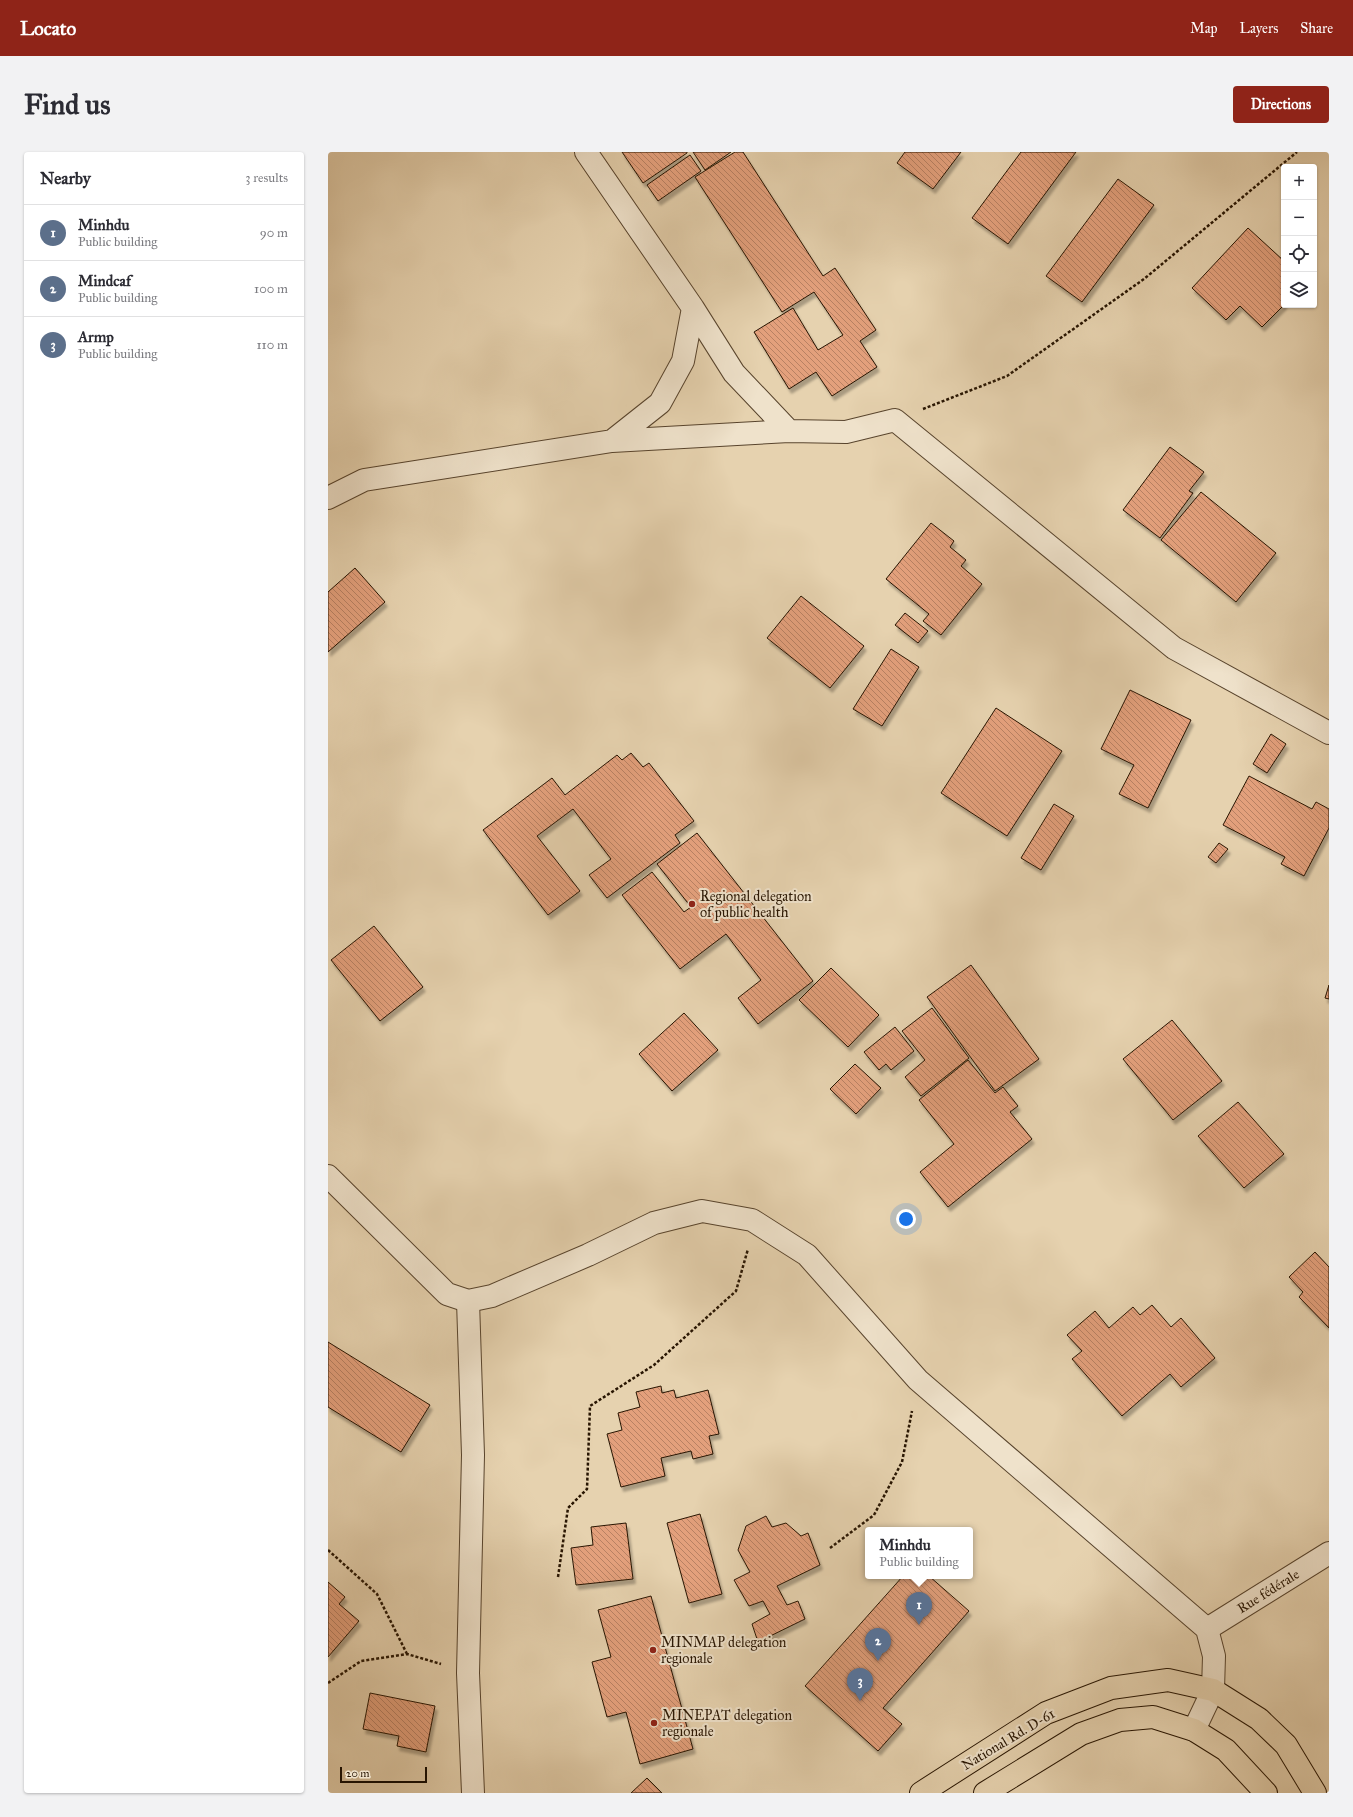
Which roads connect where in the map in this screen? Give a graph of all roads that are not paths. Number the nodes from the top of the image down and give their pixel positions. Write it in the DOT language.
graph roads {
  1 [pos="586,152"];
  2 [pos="693,308"];
  3 [pos="789,431"];
  4 [pos="612,441"];
  5 [pos="328,498"];
  6 [pos="1329,733"];
  7 [pos="328,1176"];
  8 [pos="468,1300"];
  9 [pos="1329,1553"];
  10 [pos="1207,1629"];
  11 [pos="1213,1690"];
  12 [pos="1194,1730"];
  13 [pos="473,1793"];
  14 [pos="921,1793"];
  15 [pos="985,1793"];
  16 [pos="1266,1793"];
  17 [pos="1315,1793"];
  1 -- 2 [label="street"];
  2 -- 3 [label="street"];
  2 -- 4 [label="street"];
  3 -- 4 [label="street"];
  3 -- 6 [label="street"];
  4 -- 5 [label="street"];
  7 -- 8 [label="street"];
  8 -- 10 [label="street"];
  8 -- 13 [label="street"];
  9 -- 10 [label="street, Rue fédérale"];
  10 -- 11 [label="street"];
  11 -- 12 [label="street"];
  11 -- 14 [label="highway, National Rd. D-61"];
  11 -- 17 [label="highway, National Rd. D-61"];
  12 -- 15 [label="highway"];
  12 -- 16 [label="highway"];
}
